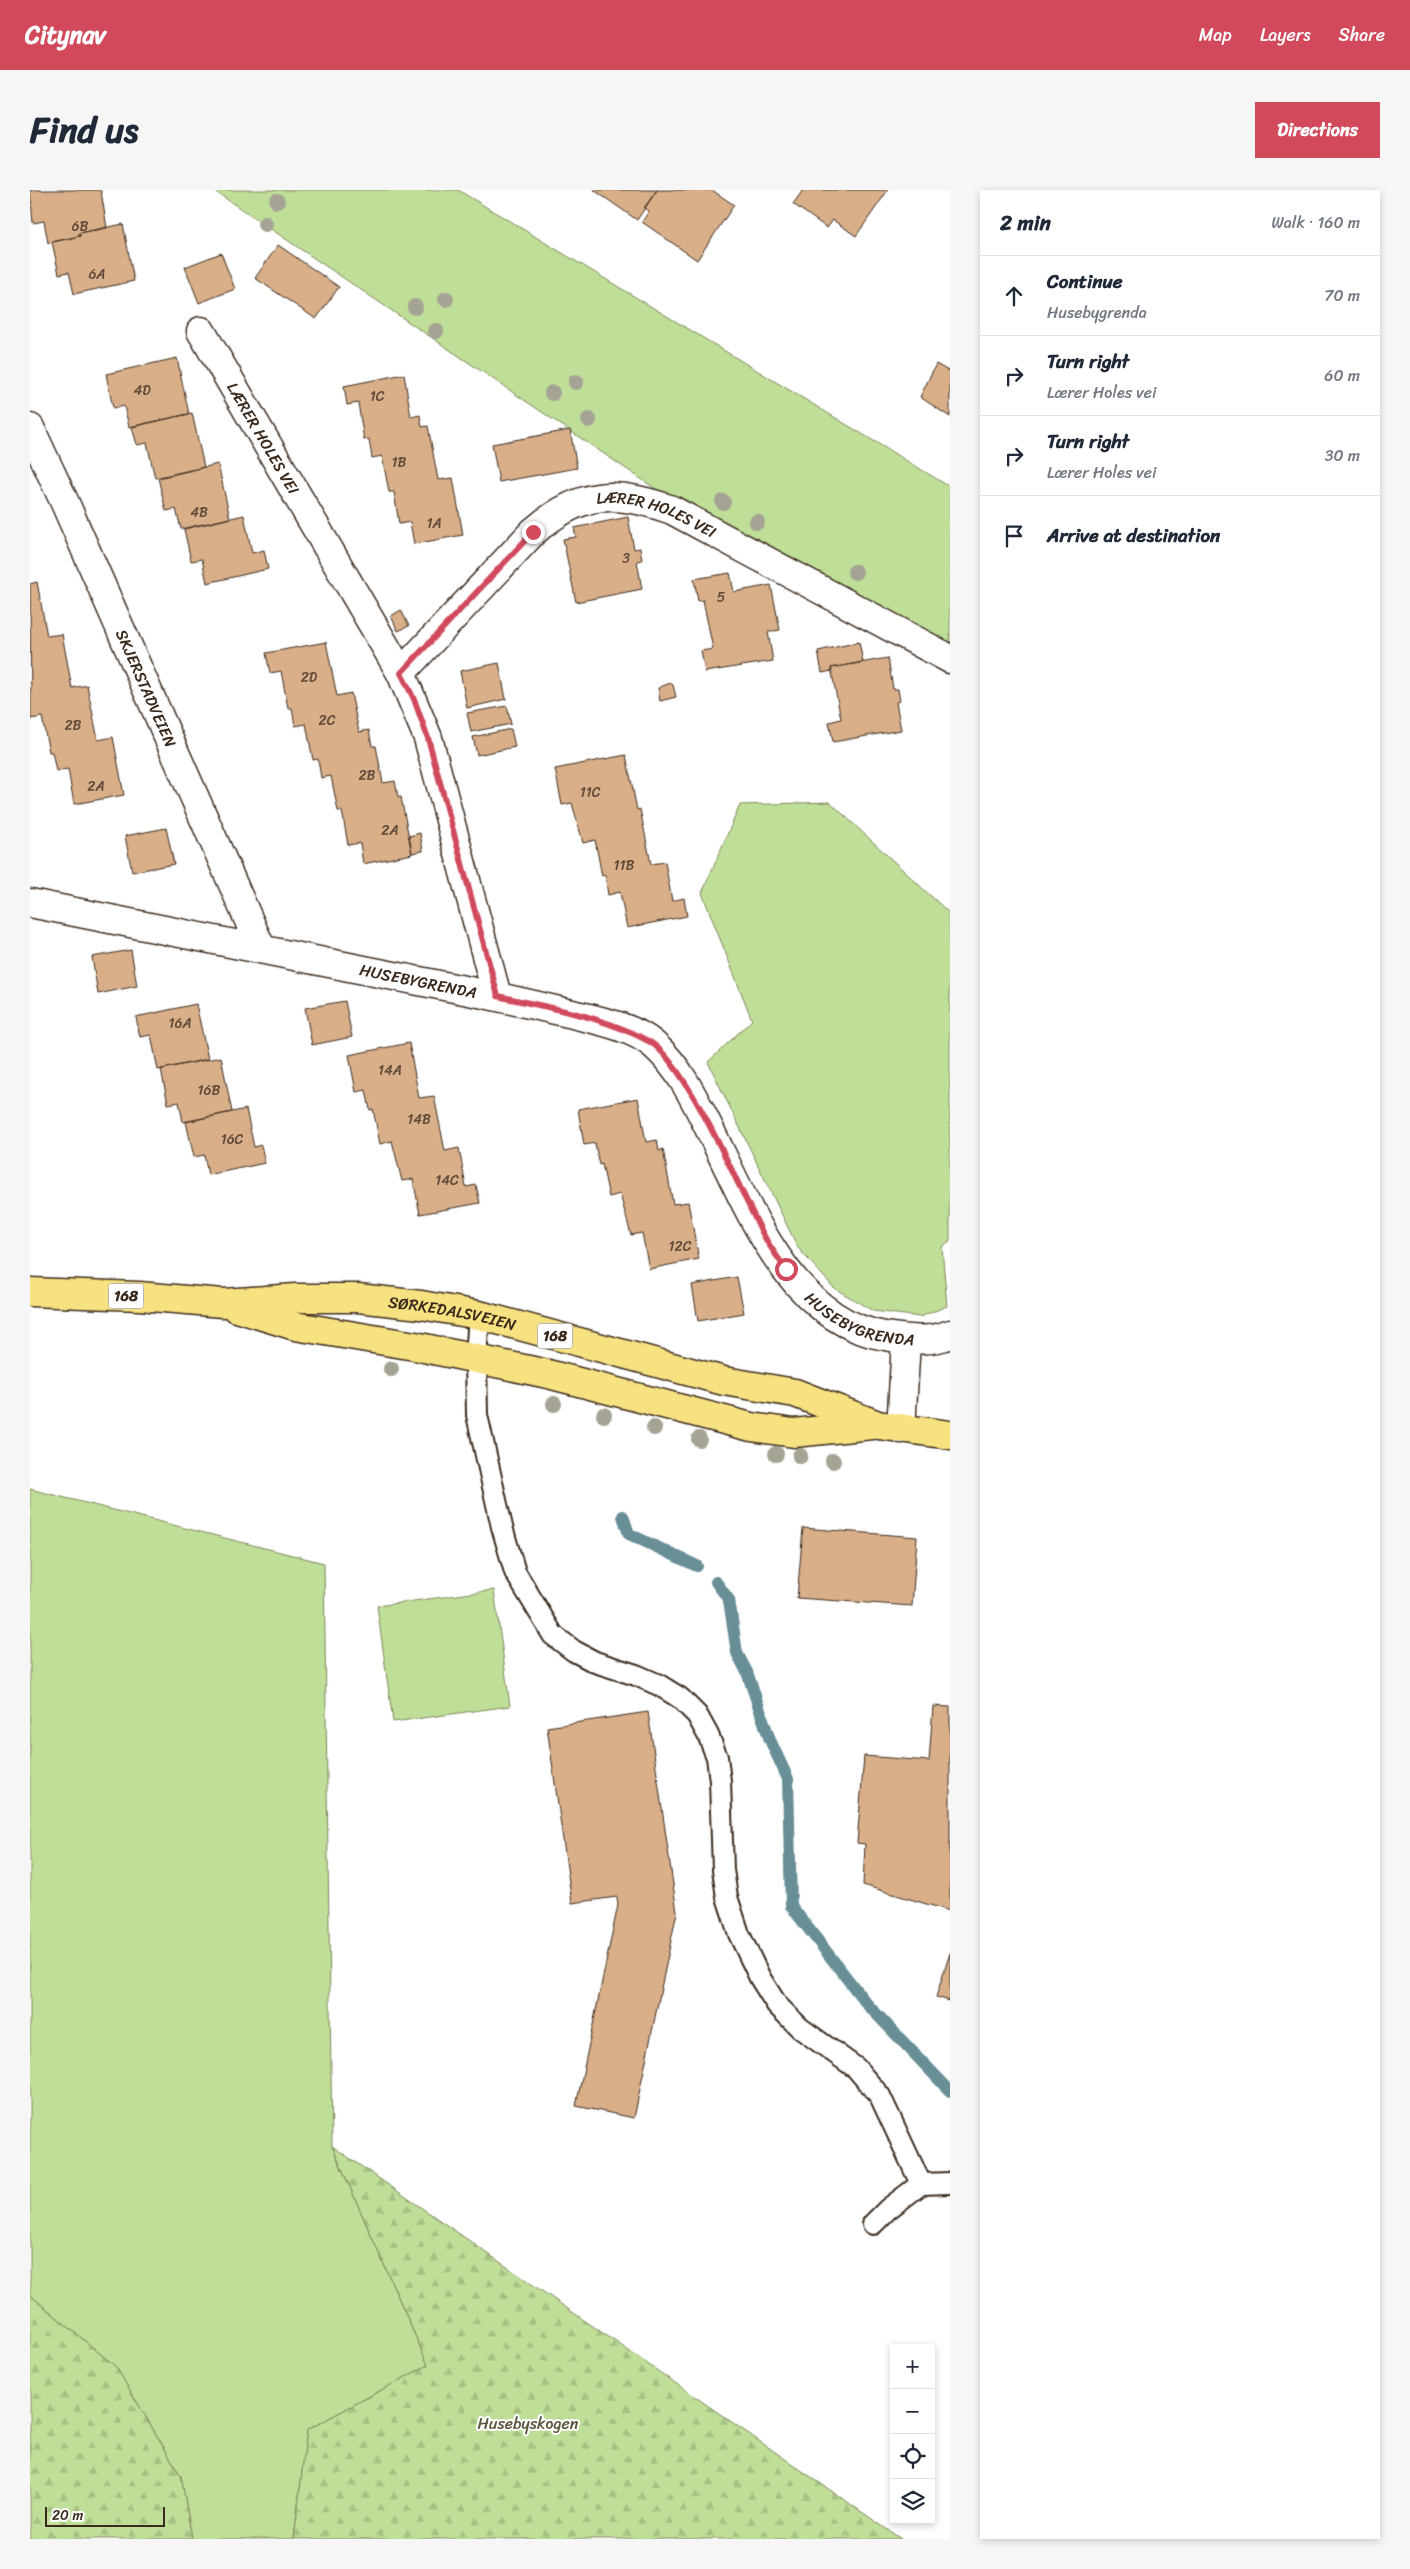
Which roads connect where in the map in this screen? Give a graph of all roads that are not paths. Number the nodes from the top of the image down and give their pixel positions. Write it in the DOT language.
graph roads {
  1 [pos="201,332"];
  2 [pos="30,428"];
  3 [pos="950,659"];
  4 [pos="401,673"];
  5 [pos="30,903"];
  6 [pos="261,948"];
  7 [pos="498,996"];
  8 [pos="30,1292"];
  9 [pos="223,1303"];
  10 [pos="479,1316"];
  11 [pos="950,1334"];
  12 [pos="906,1340"];
  13 [pos="476,1358"];
  14 [pos="889,1427"];
  15 [pos="950,1435"];
  16 [pos="950,2183"];
  17 [pos="920,2184"];
  18 [pos="874,2224"];
  1 -- 4 [label="street, LÆRER HOLES VEI"];
  2 -- 6 [label="street, SKJERSTADVEIEN"];
  3 -- 4 [label="street, LÆRER HOLES VEI"];
  4 -- 7 [label="street, LÆRER HOLES VEI"];
  5 -- 6 [label="street, HUSEBYGRENDA"];
  6 -- 7 [label="street, HUSEBYGRENDA"];
  7 -- 12 [label="street, HUSEBYGRENDA"];
  8 -- 9 [label="main road, SØRKEDALSVEIEN / 168"];
  9 -- 10 [label="main road, SØRKEDALSVEIEN / 168"];
  9 -- 13 [label="main road, SØRKEDALSVEIEN / 168"];
  10 -- 13 [label="lane"];
  10 -- 14 [label="main road, SØRKEDALSVEIEN / 168"];
  11 -- 12 [label="street, HUSEBYGRENDA"];
  12 -- 14 [label="street"];
  13 -- 14 [label="main road, SØRKEDALSVEIEN / 168"];
  13 -- 17 [label="lane"];
  14 -- 15 [label="main road, SØRKEDALSVEIEN / 168"];
  16 -- 17 [label="lane"];
  17 -- 18 [label="lane"];
}
